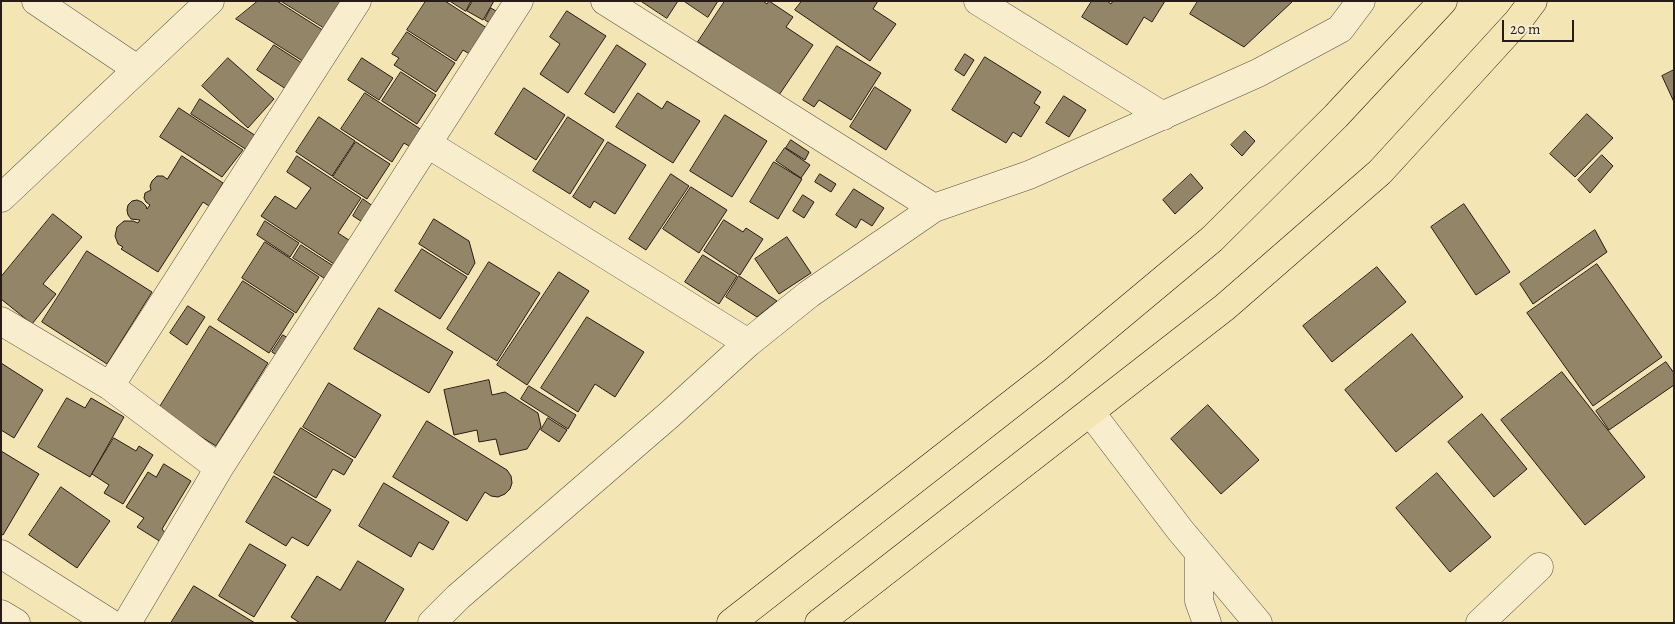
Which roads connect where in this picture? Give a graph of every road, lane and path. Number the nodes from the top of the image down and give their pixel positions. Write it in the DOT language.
graph roads {
  1 [pos="36,1"];
  2 [pos="210,1"];
  3 [pos="356,1"];
  4 [pos="520,1"];
  5 [pos="605,1"];
  6 [pos="978,1"];
  7 [pos="1361,1"];
  8 [pos="1444,1"];
  9 [pos="1544,1"];
  10 [pos="1014,10"];
  11 [pos="1526,11"];
  12 [pos="138,69"];
  13 [pos="1164,116"];
  14 [pos="428,144"];
  15 [pos="1,198"];
  16 [pos="934,208"];
  17 [pos="1,321"];
  18 [pos="748,342"];
  19 [pos="110,386"];
  20 [pos="1091,413"];
  21 [pos="219,468"];
  22 [pos="1199,553"];
  23 [pos="1,554"];
  24 [pos="1539,567"];
  25 [pos="1,614"];
  26 [pos="16,623"];
  27 [pos="110,623"];
  28 [pos="127,623"];
  29 [pos="432,623"];
  30 [pos="731,623"];
  31 [pos="819,623"];
  32 [pos="1207,623"];
  33 [pos="1258,623"];
  34 [pos="1480,623"];
  1 -- 12 [label="street"];
  2 -- 12 [label="street"];
  3 -- 19 [label="street"];
  4 -- 14 [label="street"];
  5 -- 16 [label="street"];
  6 -- 10 [label="street"];
  7 -- 13 [label="street"];
  8 -- 30 [label="highway"];
  9 -- 11 [label="highway"];
  10 -- 13 [label="street"];
  11 -- 20 [label="highway"];
  12 -- 15 [label="street"];
  13 -- 16 [label="street"];
  14 -- 18 [label="street"];
  14 -- 21 [label="street"];
  16 -- 18 [label="street"];
  17 -- 19 [label="street"];
  18 -- 29 [label="street"];
  19 -- 21 [label="street"];
  20 -- 22 [label="street"];
  20 -- 31 [label="highway"];
  21 -- 28 [label="street"];
  22 -- 32 [label="street"];
  22 -- 33 [label="street"];
  23 -- 27 [label="street"];
  24 -- 34 [label="street"];
  25 -- 26 [label="street"];
}
